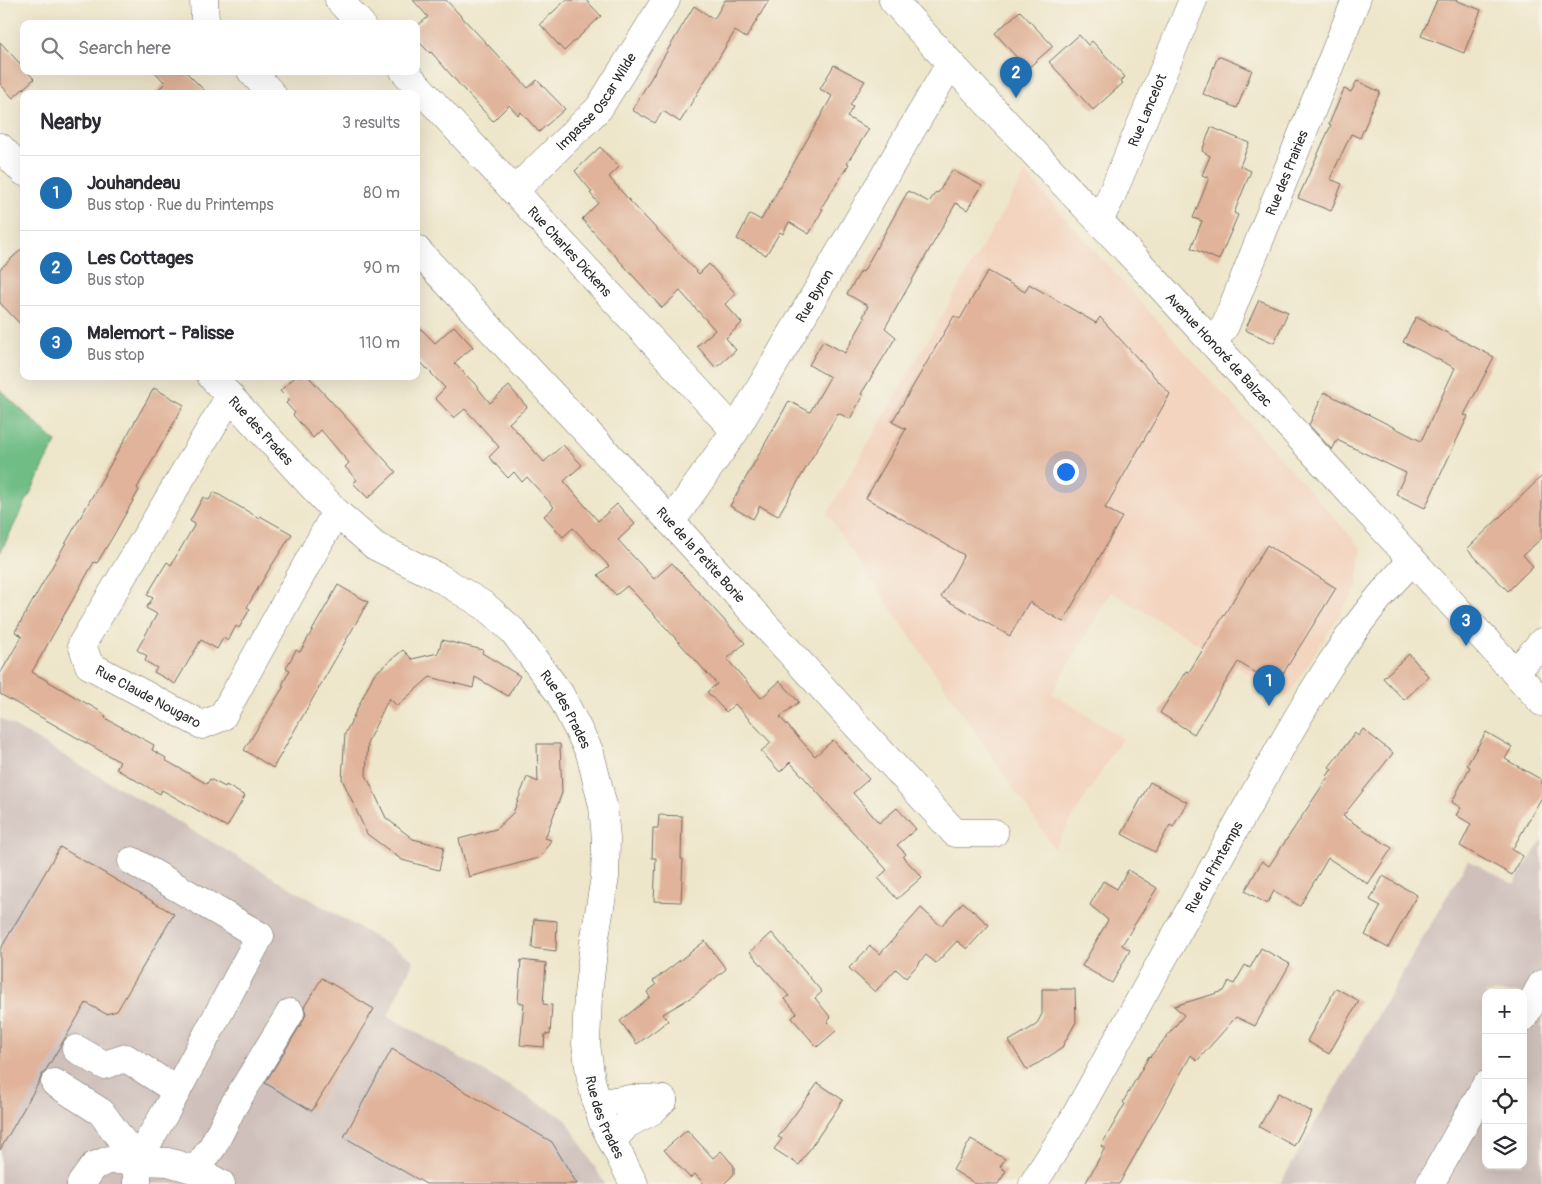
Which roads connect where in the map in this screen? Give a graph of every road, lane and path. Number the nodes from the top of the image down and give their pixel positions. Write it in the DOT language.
graph roads {
  1 [pos="204,0"];
  2 [pos="339,0"];
  3 [pos="666,0"];
  4 [pos="893,0"];
  5 [pos="1193,0"];
  6 [pos="1356,0"];
  7 [pos="205,20"];
  8 [pos="357,20"];
  9 [pos="950,64"];
  10 [pos="255,75"];
  11 [pos="408,75"];
  12 [pos="269,90"];
  13 [pos="0,146"];
  14 [pos="20,168"];
  15 [pos="514,192"];
  16 [pos="1099,220"];
  17 [pos="420,252"];
  18 [pos="1213,343"];
  19 [pos="215,380"];
  20 [pos="230,396"];
  21 [pos="735,431"];
  22 [pos="336,512"];
  23 [pos="670,522"];
  24 [pos="1412,561"];
  25 [pos="1542,642"];
  26 [pos="1515,673"];
  27 [pos="1542,702"];
  28 [pos="994,833"];
  29 [pos="132,861"];
  30 [pos="1542,984"];
  31 [pos="1527,1011"];
  32 [pos="290,1013"];
  33 [pos="76,1049"];
  34 [pos="55,1083"];
  35 [pos="177,1091"];
  36 [pos="1482,1092"];
  37 [pos="597,1104"];
  38 [pos="612,1141"];
  39 [pos="196,1170"];
  40 [pos="137,1173"];
  41 [pos="81,1184"];
  42 [pos="221,1184"];
  43 [pos="634,1184"];
  44 [pos="1033,1184"];
  45 [pos="1430,1184"];
  1 -- 7 [label="street"];
  2 -- 8 [label="street"];
  3 -- 15 [label="street, Impasse Oscar Wilde"];
  4 -- 9 [label="street, Avenue Honoré de Balzac"];
  5 -- 16 [label="street, Rue Lancelot"];
  6 -- 18 [label="street, Rue des Prairies"];
  9 -- 16 [label="street, Avenue Honoré de Balzac"];
  9 -- 21 [label="street, Rue Byron"];
  10 -- 12 [label="street"];
  11 -- 15 [label="street, Rue Charles Dickens"];
  13 -- 14 [label="street"];
  15 -- 21 [label="street, Rue Charles Dickens"];
  16 -- 18 [label="street, Avenue Honoré de Balzac"];
  17 -- 23 [label="street, Rue de la Petite Borie"];
  18 -- 24 [label="street, Avenue Honoré de Balzac"];
  19 -- 20 [label="street, Rue des Prades"];
  20 -- 22 [label="street, Rue des Prades"];
  20 -- 22 [label="street, Rue Claude Nougaro"];
  21 -- 23 [label="street, Rue Byron"];
  22 -- 37 [label="street, Rue des Prades"];
  23 -- 28 [label="street, Rue de la Petite Borie"];
  24 -- 26 [label="street, Avenue Honoré de Balzac"];
  24 -- 44 [label="street, Rue du Printemps"];
  25 -- 26 [label="street"];
  26 -- 27 [label="street, Avenue Honoré de Balzac"];
  29 -- 35 [label="street"];
  30 -- 31 [label="street"];
  32 -- 39 [label="street"];
  33 -- 35 [label="street"];
  34 -- 40 [label="street"];
  35 -- 40 [label="street"];
  36 -- 45 [label="street"];
  37 -- 38 [label="street, Rue des Prades"];
  37 -- 38 [label="street"];
  38 -- 43 [label="street, Rue des Prades"];
  39 -- 40 [label="street"];
  39 -- 42 [label="street"];
  40 -- 41 [label="street"];
}
